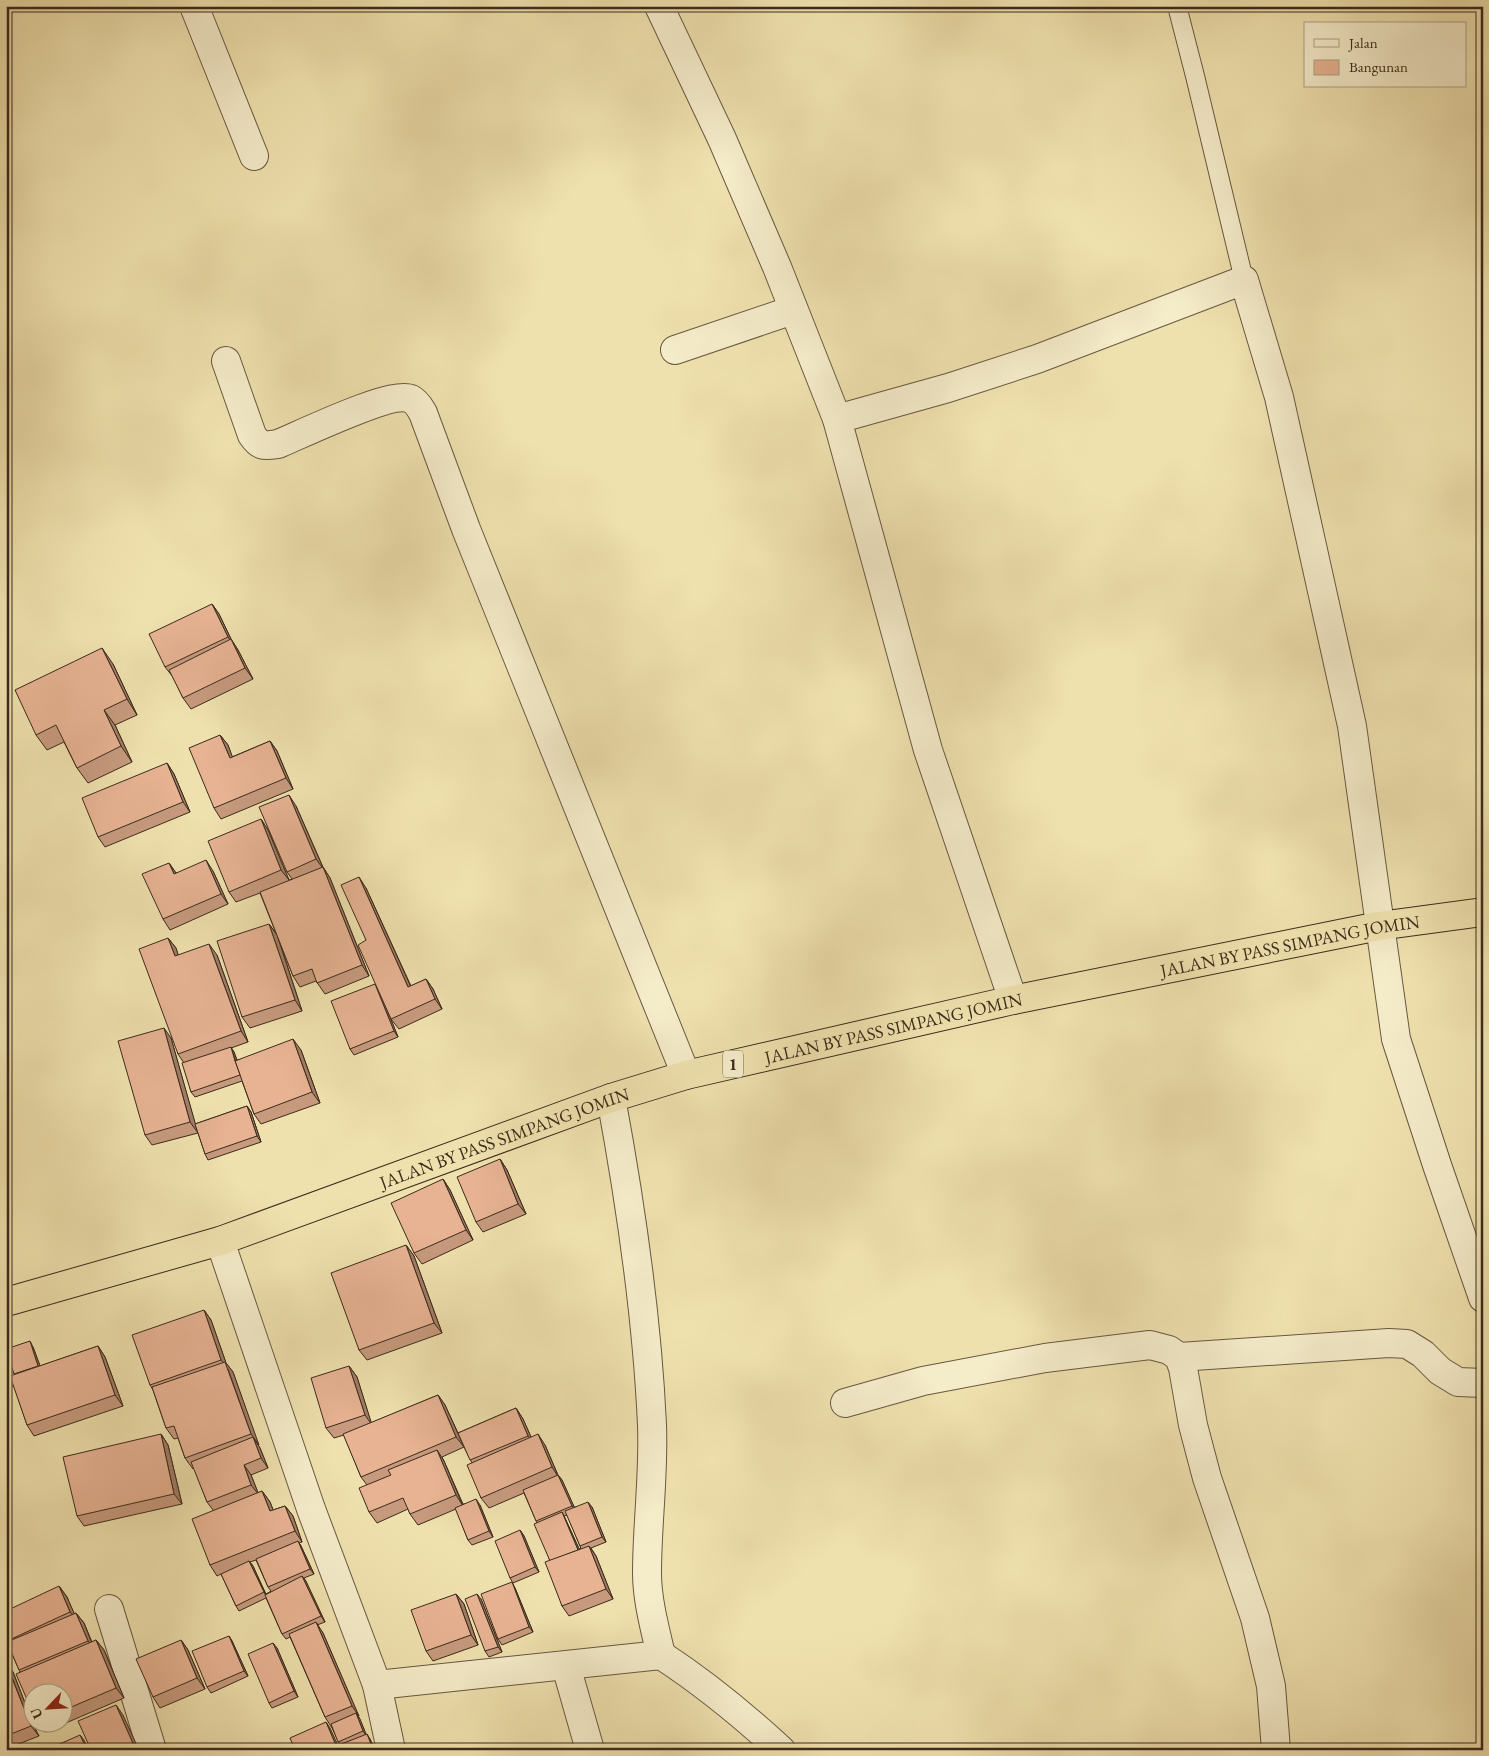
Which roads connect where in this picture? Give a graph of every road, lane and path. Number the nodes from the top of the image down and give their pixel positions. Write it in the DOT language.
graph roads {
  1 [pos="194,6"];
  2 [pos="659,6"];
  3 [pos="1177,6"];
  4 [pos="254,156"];
  5 [pos="1244,280"];
  6 [pos="793,310"];
  7 [pos="675,350"];
  8 [pos="226,361"];
  9 [pos="837,419"];
  10 [pos="1483,912"];
  11 [pos="1380,926"];
  12 [pos="1013,1000"];
  13 [pos="686,1075"];
  14 [pos="611,1098"];
  15 [pos="220,1241"];
  16 [pos="1483,1298"];
  17 [pos="6,1302"];
  18 [pos="1179,1357"];
  19 [pos="1483,1383"];
  20 [pos="845,1402"];
  21 [pos="109,1609"];
  22 [pos="661,1655"];
  23 [pos="566,1666"];
  24 [pos="377,1685"];
  25 [pos="152,1750"];
  26 [pos="391,1750"];
  27 [pos="590,1750"];
  28 [pos="781,1750"];
  29 [pos="1276,1750"];
  1 -- 4 [label="street"];
  2 -- 6 [label="street"];
  3 -- 5 [label="lane"];
  5 -- 9 [label="street"];
  5 -- 11 [label="street"];
  6 -- 7 [label="street"];
  6 -- 9 [label="street"];
  8 -- 13 [label="street"];
  9 -- 12 [label="street"];
  10 -- 11 [label="highway, JALAN BY PASS SIMPANG JOMIN / 1"];
  11 -- 12 [label="highway, JALAN BY PASS SIMPANG JOMIN / 1"];
  11 -- 16 [label="street"];
  12 -- 13 [label="highway, JALAN BY PASS SIMPANG JOMIN / 1"];
  13 -- 14 [label="highway, JALAN BY PASS SIMPANG JOMIN / 1"];
  14 -- 15 [label="highway, JALAN BY PASS SIMPANG JOMIN / 1"];
  14 -- 22 [label="street"];
  15 -- 17 [label="highway, JALAN BY PASS SIMPANG JOMIN / 1"];
  15 -- 24 [label="street"];
  18 -- 19 [label="street"];
  18 -- 20 [label="street"];
  18 -- 29 [label="street"];
  21 -- 25 [label="street"];
  22 -- 23 [label="street"];
  22 -- 28 [label="street"];
  23 -- 24 [label="street"];
  23 -- 27 [label="street"];
  24 -- 26 [label="street"];
}
